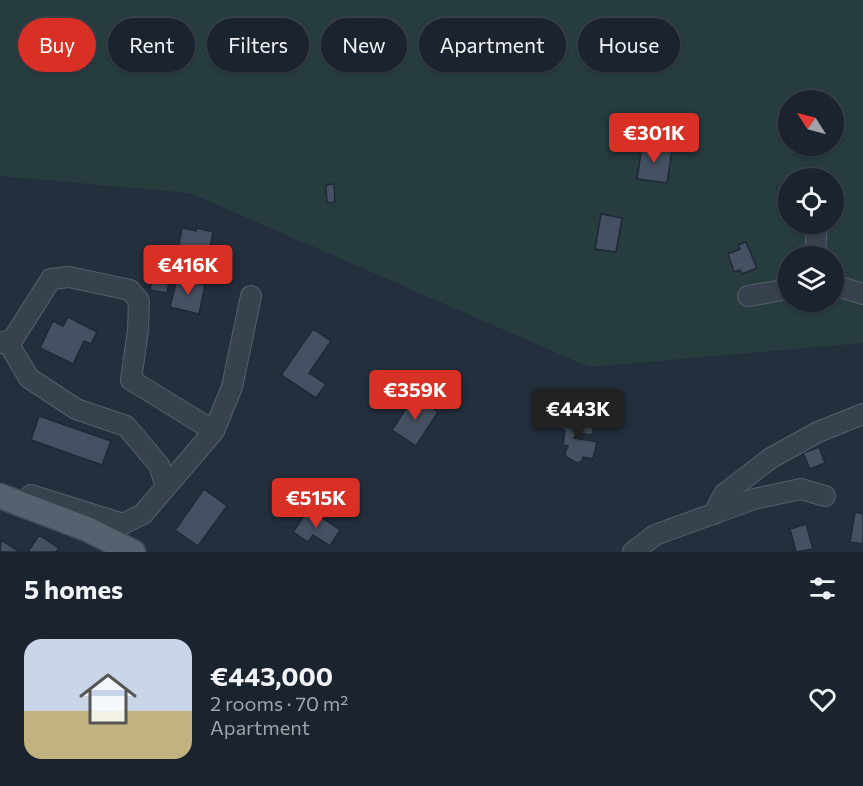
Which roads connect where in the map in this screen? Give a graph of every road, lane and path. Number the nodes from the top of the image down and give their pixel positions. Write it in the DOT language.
graph roads {
  1 [pos="844,288"];
  2 [pos="778,291"];
  3 [pos="863,294"];
  4 [pos="250,296"];
  5 [pos="748,296"];
  6 [pos="4,342"];
  7 [pos="863,414"];
  8 [pos="214,430"];
  9 [pos="166,487"];
  10 [pos="0,496"];
  11 [pos="825,496"];
  12 [pos="23,505"];
  13 [pos="714,514"];
  14 [pos="133,552"];
  15 [pos="633,552"];
  1 -- 3 [label="street"];
  2 -- 5 [label="street"];
  4 -- 8 [label="street"];
  6 -- 8 [label="street"];
  6 -- 9 [label="street"];
  7 -- 13 [label="street"];
  8 -- 9 [label="street"];
  9 -- 12 [label="street"];
  10 -- 12 [label="main road"];
  11 -- 13 [label="street"];
  12 -- 14 [label="main road"];
  13 -- 15 [label="street"];
}
